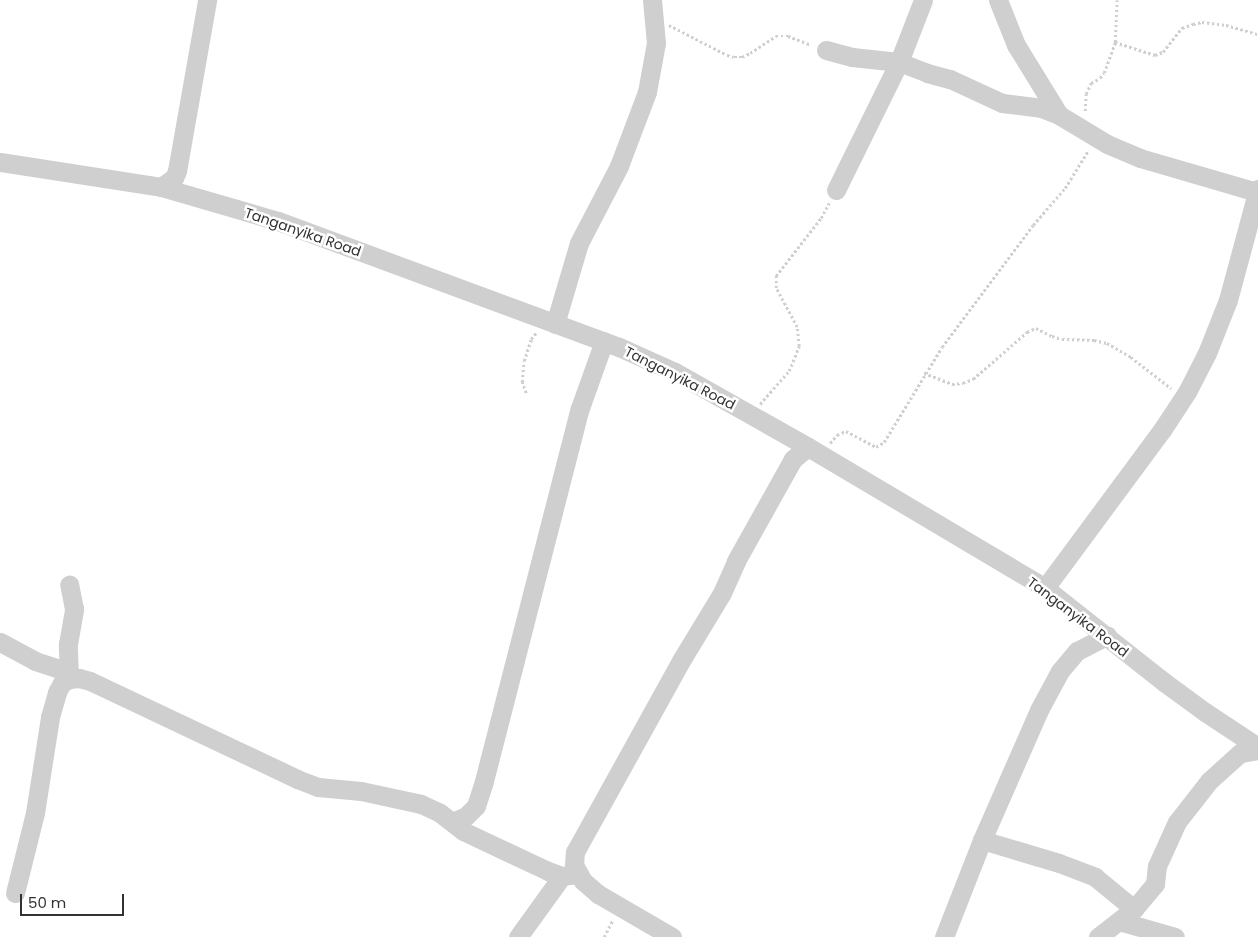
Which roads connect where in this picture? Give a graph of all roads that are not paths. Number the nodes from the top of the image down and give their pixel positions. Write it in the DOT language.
graph roads {
  1 [pos="207,0"];
  2 [pos="922,0"];
  3 [pos="998,0"];
  4 [pos="653,8"];
  5 [pos="826,50"];
  6 [pos="898,62"];
  7 [pos="1059,114"];
  8 [pos="0,162"];
  9 [pos="161,187"];
  10 [pos="836,190"];
  11 [pos="1258,191"];
  12 [pos="551,322"];
  13 [pos="604,341"];
  14 [pos="808,447"];
  15 [pos="70,584"];
  16 [pos="1045,588"];
  17 [pos="1107,636"];
  18 [pos="0,642"];
  19 [pos="69,675"];
  20 [pos="1258,748"];
  21 [pos="452,822"];
  22 [pos="982,840"];
  23 [pos="570,875"];
  24 [pos="16,893"];
  25 [pos="1127,915"];
  26 [pos="518,937"];
  27 [pos="672,937"];
  28 [pos="944,937"];
  29 [pos="1098,937"];
  30 [pos="1175,937"];
  1 -- 9 [label="street"];
  2 -- 6 [label="street"];
  3 -- 7 [label="street"];
  4 -- 12 [label="street"];
  5 -- 6 [label="street"];
  6 -- 7 [label="street"];
  6 -- 10 [label="street"];
  7 -- 11 [label="street"];
  8 -- 9 [label="street, Tanganyika Road"];
  9 -- 12 [label="street, Tanganyika Road"];
  11 -- 16 [label="street"];
  12 -- 13 [label="street, Tanganyika Road"];
  13 -- 14 [label="street, Tanganyika Road"];
  13 -- 21 [label="street"];
  14 -- 16 [label="street, Tanganyika Road"];
  14 -- 23 [label="street"];
  15 -- 19 [label="street"];
  16 -- 17 [label="street, Tanganyika Road"];
  17 -- 20 [label="street, Tanganyika Road"];
  17 -- 22 [label="street"];
  18 -- 19 [label="street"];
  19 -- 21 [label="street"];
  19 -- 24 [label="street"];
  20 -- 25 [label="street"];
  21 -- 23 [label="street"];
  22 -- 25 [label="street"];
  22 -- 28 [label="street"];
  23 -- 26 [label="street"];
  23 -- 27 [label="street"];
  25 -- 29 [label="street"];
  25 -- 30 [label="street"];
}
